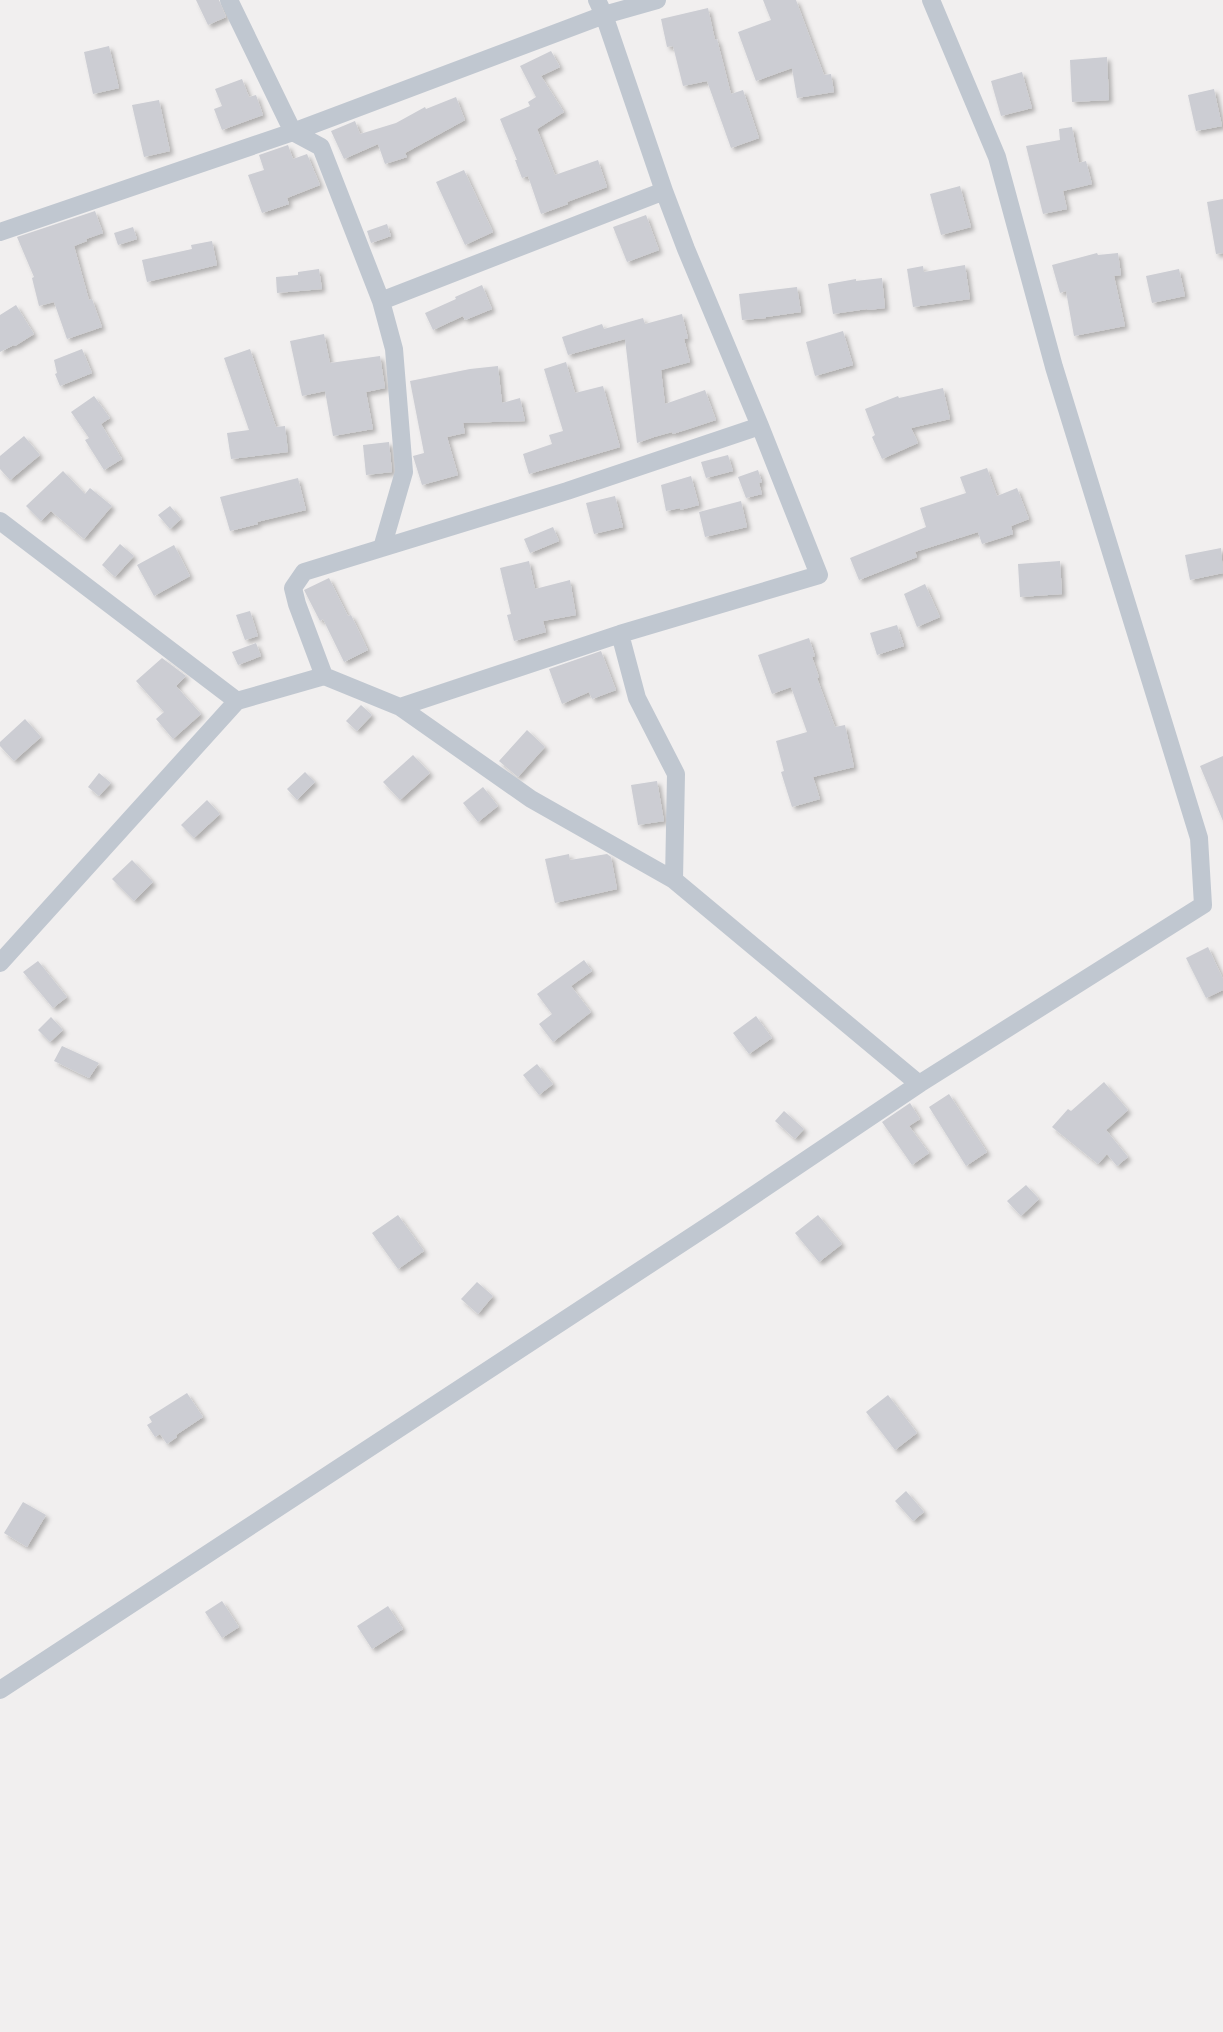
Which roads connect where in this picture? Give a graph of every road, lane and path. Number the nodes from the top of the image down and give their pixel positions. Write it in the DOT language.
graph roads {
  1 [pos="229,0"];
  2 [pos="657,0"];
  3 [pos="932,0"];
  4 [pos="600,8"];
  5 [pos="293,132"];
  6 [pos="664,191"];
  7 [pos="0,232"];
  8 [pos="381,301"];
  9 [pos="760,426"];
  10 [pos="0,521"];
  11 [pos="382,548"];
  12 [pos="620,634"];
  13 [pos="324,676"];
  14 [pos="237,701"];
  15 [pos="400,707"];
  16 [pos="674,880"];
  17 [pos="0,963"];
  18 [pos="919,1084"];
  19 [pos="0,1690"];
  1 -- 5 [label="street"];
  2 -- 4 [label="street"];
  3 -- 18 [label="street"];
  4 -- 5 [label="street"];
  4 -- 6 [label="street"];
  5 -- 7 [label="street"];
  5 -- 8 [label="street"];
  6 -- 8 [label="street"];
  6 -- 9 [label="street"];
  8 -- 11 [label="street"];
  9 -- 11 [label="street"];
  9 -- 12 [label="street"];
  10 -- 14 [label="street"];
  11 -- 13 [label="street"];
  12 -- 15 [label="street"];
  12 -- 16 [label="street"];
  13 -- 14 [label="street"];
  13 -- 15 [label="street"];
  14 -- 17 [label="street"];
  15 -- 16 [label="street"];
  16 -- 18 [label="street"];
  18 -- 19 [label="street"];
}
